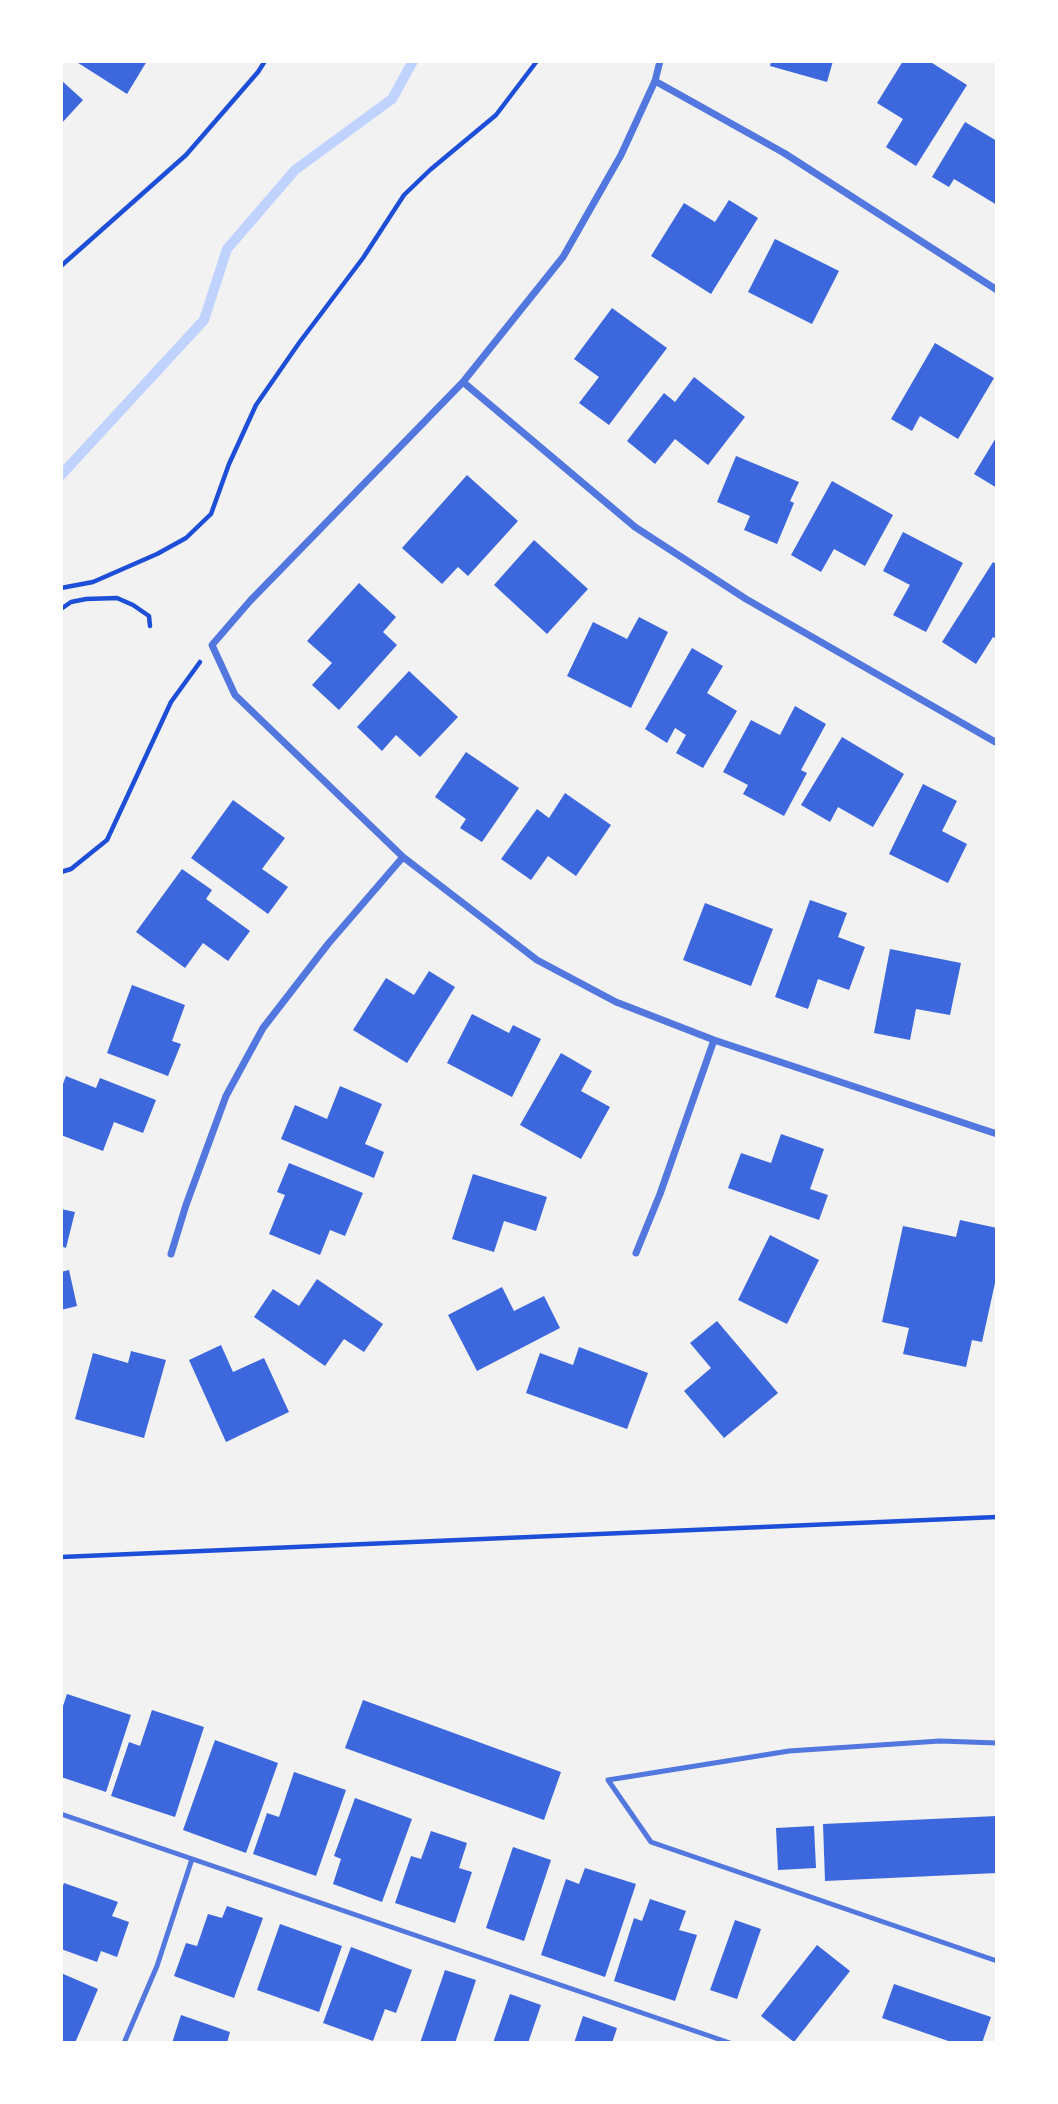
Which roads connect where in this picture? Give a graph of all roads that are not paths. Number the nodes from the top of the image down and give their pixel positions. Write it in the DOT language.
graph roads {
  1 [pos="660,61"];
  2 [pos="656,81"];
  3 [pos="997,290"];
  4 [pos="463,382"];
  5 [pos="997,743"];
  6 [pos="403,858"];
  7 [pos="713,1040"];
  8 [pos="997,1122"];
  9 [pos="995,1133"];
  10 [pos="636,1253"];
  11 [pos="171,1254"];
  12 [pos="997,1743"];
  13 [pos="61,1814"];
  14 [pos="192,1859"];
  15 [pos="997,1961"];
  16 [pos="124,2043"];
  17 [pos="730,2043"];
  1 -- 2 [label="street"];
  2 -- 3 [label="street"];
  2 -- 4 [label="street"];
  4 -- 5 [label="street"];
  4 -- 6 [label="street"];
  6 -- 7 [label="street"];
  6 -- 11 [label="street"];
  7 -- 9 [label="street"];
  7 -- 10 [label="street"];
  8 -- 9 [label="street"];
  12 -- 15 [label="lane"];
  13 -- 14 [label="lane"];
  14 -- 16 [label="lane"];
  14 -- 17 [label="lane"];
}
